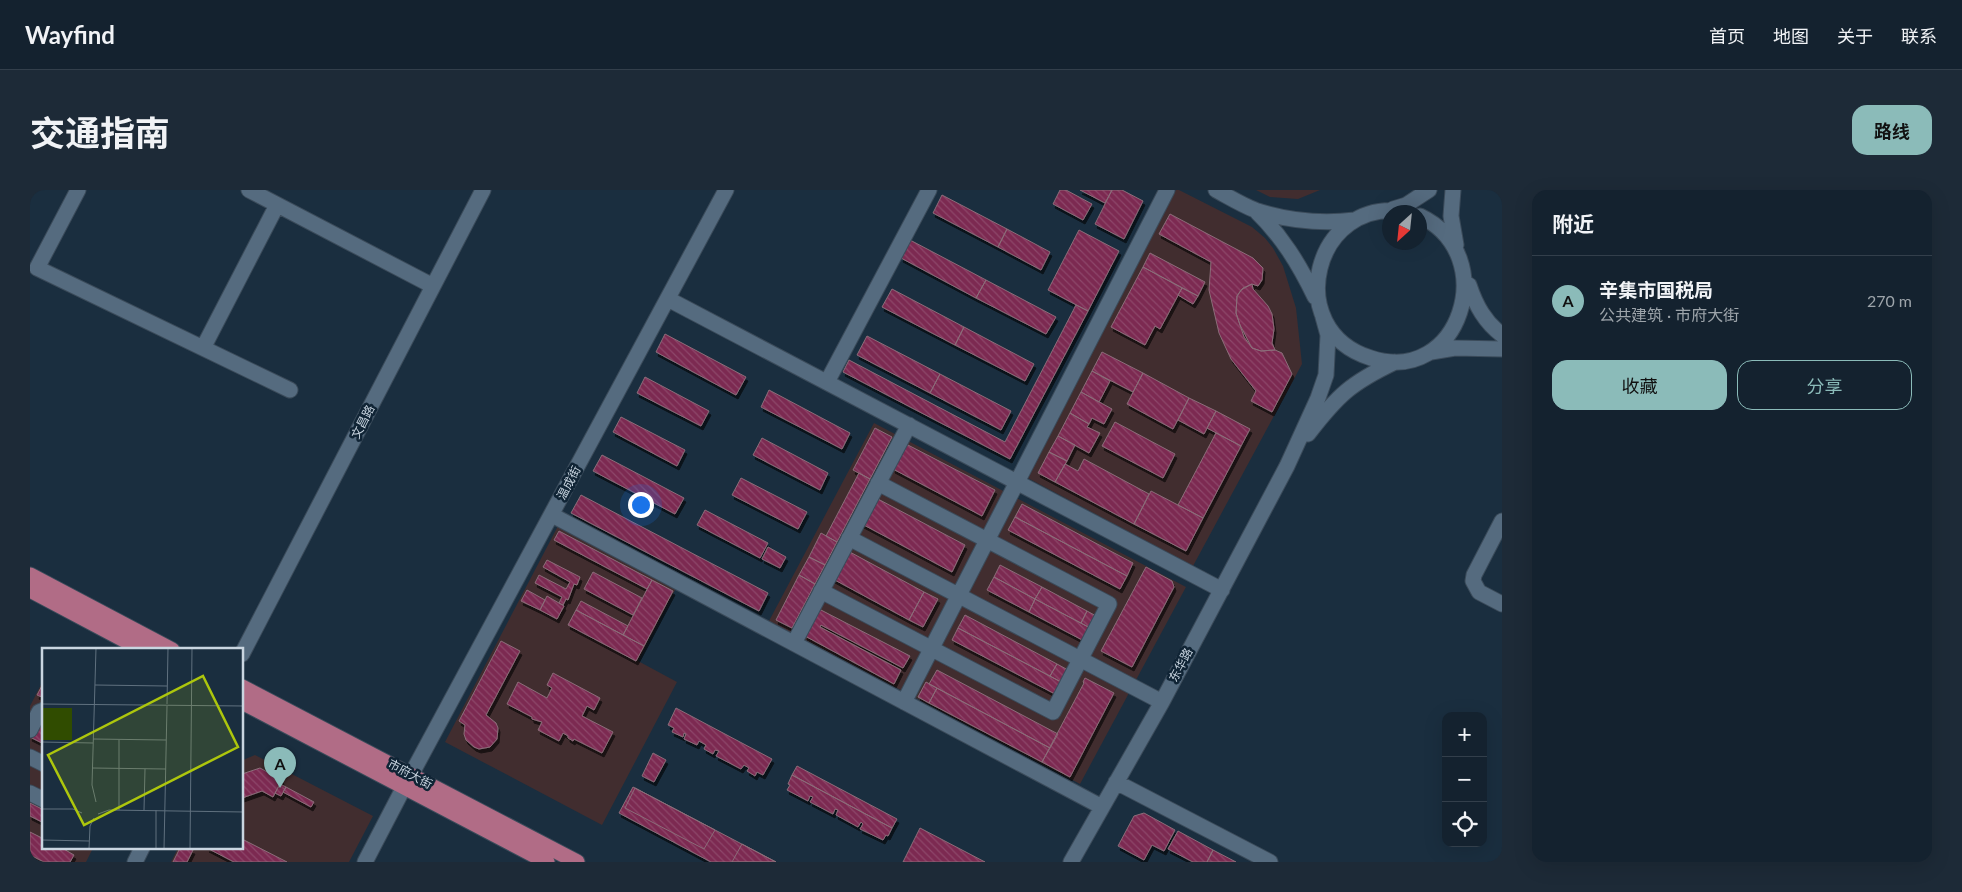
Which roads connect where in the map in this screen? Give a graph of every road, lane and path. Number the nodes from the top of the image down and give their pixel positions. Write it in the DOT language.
graph roads {
  1 [pos="78,190"];
  2 [pos="249,190"];
  3 [pos="483,190"];
  4 [pos="726,190"];
  5 [pos="929,190"];
  6 [pos="1167,190"];
  7 [pos="1216,190"];
  8 [pos="1429,190"];
  9 [pos="1453,190"];
  10 [pos="277,205"];
  11 [pos="1253,210"];
  12 [pos="1380,212"];
  13 [pos="1357,219"];
  14 [pos="1427,220"];
  15 [pos="1456,246"];
  16 [pos="1468,280"];
  17 [pos="433,286"];
  18 [pos="668,299"];
  19 [pos="1321,312"];
  20 [pos="1502,336"];
  21 [pos="203,348"];
  22 [pos="1502,349"];
  23 [pos="1427,353"];
  24 [pos="1397,362"];
  25 [pos="827,382"];
  26 [pos="290,390"];
  27 [pos="908,425"];
  28 [pos="1287,466"];
  29 [pos="1017,482"];
  30 [pos="878,483"];
  31 [pos="552,515"];
  32 [pos="1502,521"];
  33 [pos="849,538"];
  34 [pos="987,540"];
  35 [pos="30,575"];
  36 [pos="30,590"];
  37 [pos="1222,590"];
  38 [pos="821,591"];
  39 [pos="958,595"];
  40 [pos="1502,604"];
  41 [pos="794,643"];
  42 [pos="140,648"];
  43 [pos="168,648"];
  44 [pos="931,648"];
  45 [pos="244,650"];
  46 [pos="1080,659"];
  47 [pos="244,688"];
  48 [pos="904,702"];
  49 [pos="1162,702"];
  50 [pos="244,703"];
  51 [pos="42,711"];
  52 [pos="30,730"];
  53 [pos="30,757"];
  54 [pos="42,763"];
  55 [pos="408,781"];
  56 [pos="1116,782"];
  57 [pos="30,792"];
  58 [pos="42,799"];
  59 [pos="1102,807"];
  60 [pos="141,850"];
  61 [pos="135,862"];
  62 [pos="365,862"];
  63 [pos="547,862"];
  64 [pos="576,862"];
  65 [pos="1071,862"];
  66 [pos="1270,862"];
  1 -- 21 [label="street"];
  2 -- 10 [label="street"];
  3 -- 17 [label="street, 文昌路"];
  4 -- 18 [label="street, 温成街"];
  5 -- 25 [label="street"];
  6 -- 29 [label="street"];
  7 -- 11 [label="street"];
  8 -- 12 [label="street"];
  9 -- 15 [label="street"];
  10 -- 17 [label="street"];
  10 -- 21 [label="street"];
  11 -- 13 [label="street"];
  11 -- 19 [label="street"];
  12 -- 13 [label="street"];
  13 -- 19 [label="street"];
  14 -- 15 [label="street"];
  15 -- 16 [label="street"];
  16 -- 20 [label="street"];
  16 -- 23 [label="street"];
  17 -- 45 [label="street, 文昌路"];
  18 -- 25 [label="street"];
  18 -- 31 [label="street, 温成街"];
  19 -- 24 [label="street"];
  19 -- 28 [label="street"];
  21 -- 26 [label="street"];
  22 -- 23 [label="street"];
  23 -- 24 [label="street"];
  24 -- 28 [label="street"];
  25 -- 27 [label="street"];
  27 -- 29 [label="street"];
  27 -- 30 [label="street"];
  28 -- 37 [label="street, 东华路"];
  29 -- 34 [label="street"];
  29 -- 37 [label="street"];
  30 -- 33 [label="street"];
  30 -- 34 [label="street"];
  31 -- 41 [label="street"];
  31 -- 55 [label="street, 温成街"];
  32 -- 40 [label="street"];
  33 -- 38 [label="street"];
  33 -- 39 [label="street"];
  34 -- 39 [label="street"];
  34 -- 46 [label="street"];
  35 -- 43 [label="main road"];
  36 -- 42 [label="main road"];
  37 -- 49 [label="street, 东华路"];
  38 -- 41 [label="street"];
  38 -- 44 [label="street"];
  39 -- 44 [label="street"];
  39 -- 46 [label="street"];
  41 -- 48 [label="street"];
  44 -- 46 [label="street"];
  44 -- 48 [label="street"];
  46 -- 49 [label="street"];
  47 -- 55 [label="main road, 市府大街"];
  48 -- 59 [label="street"];
  49 -- 56 [label="street, 东华路"];
  50 -- 55 [label="main road, 市府大街"];
  51 -- 52 [label="street"];
  53 -- 54 [label="street"];
  55 -- 62 [label="street, 温成街"];
  55 -- 63 [label="main road, 市府大街"];
  55 -- 64 [label="main road, 市府大街"];
  56 -- 59 [label="street, 东华路"];
  56 -- 66 [label="street"];
  57 -- 58 [label="street"];
  59 -- 65 [label="street, 东华路"];
  60 -- 61 [label="street"];
}
